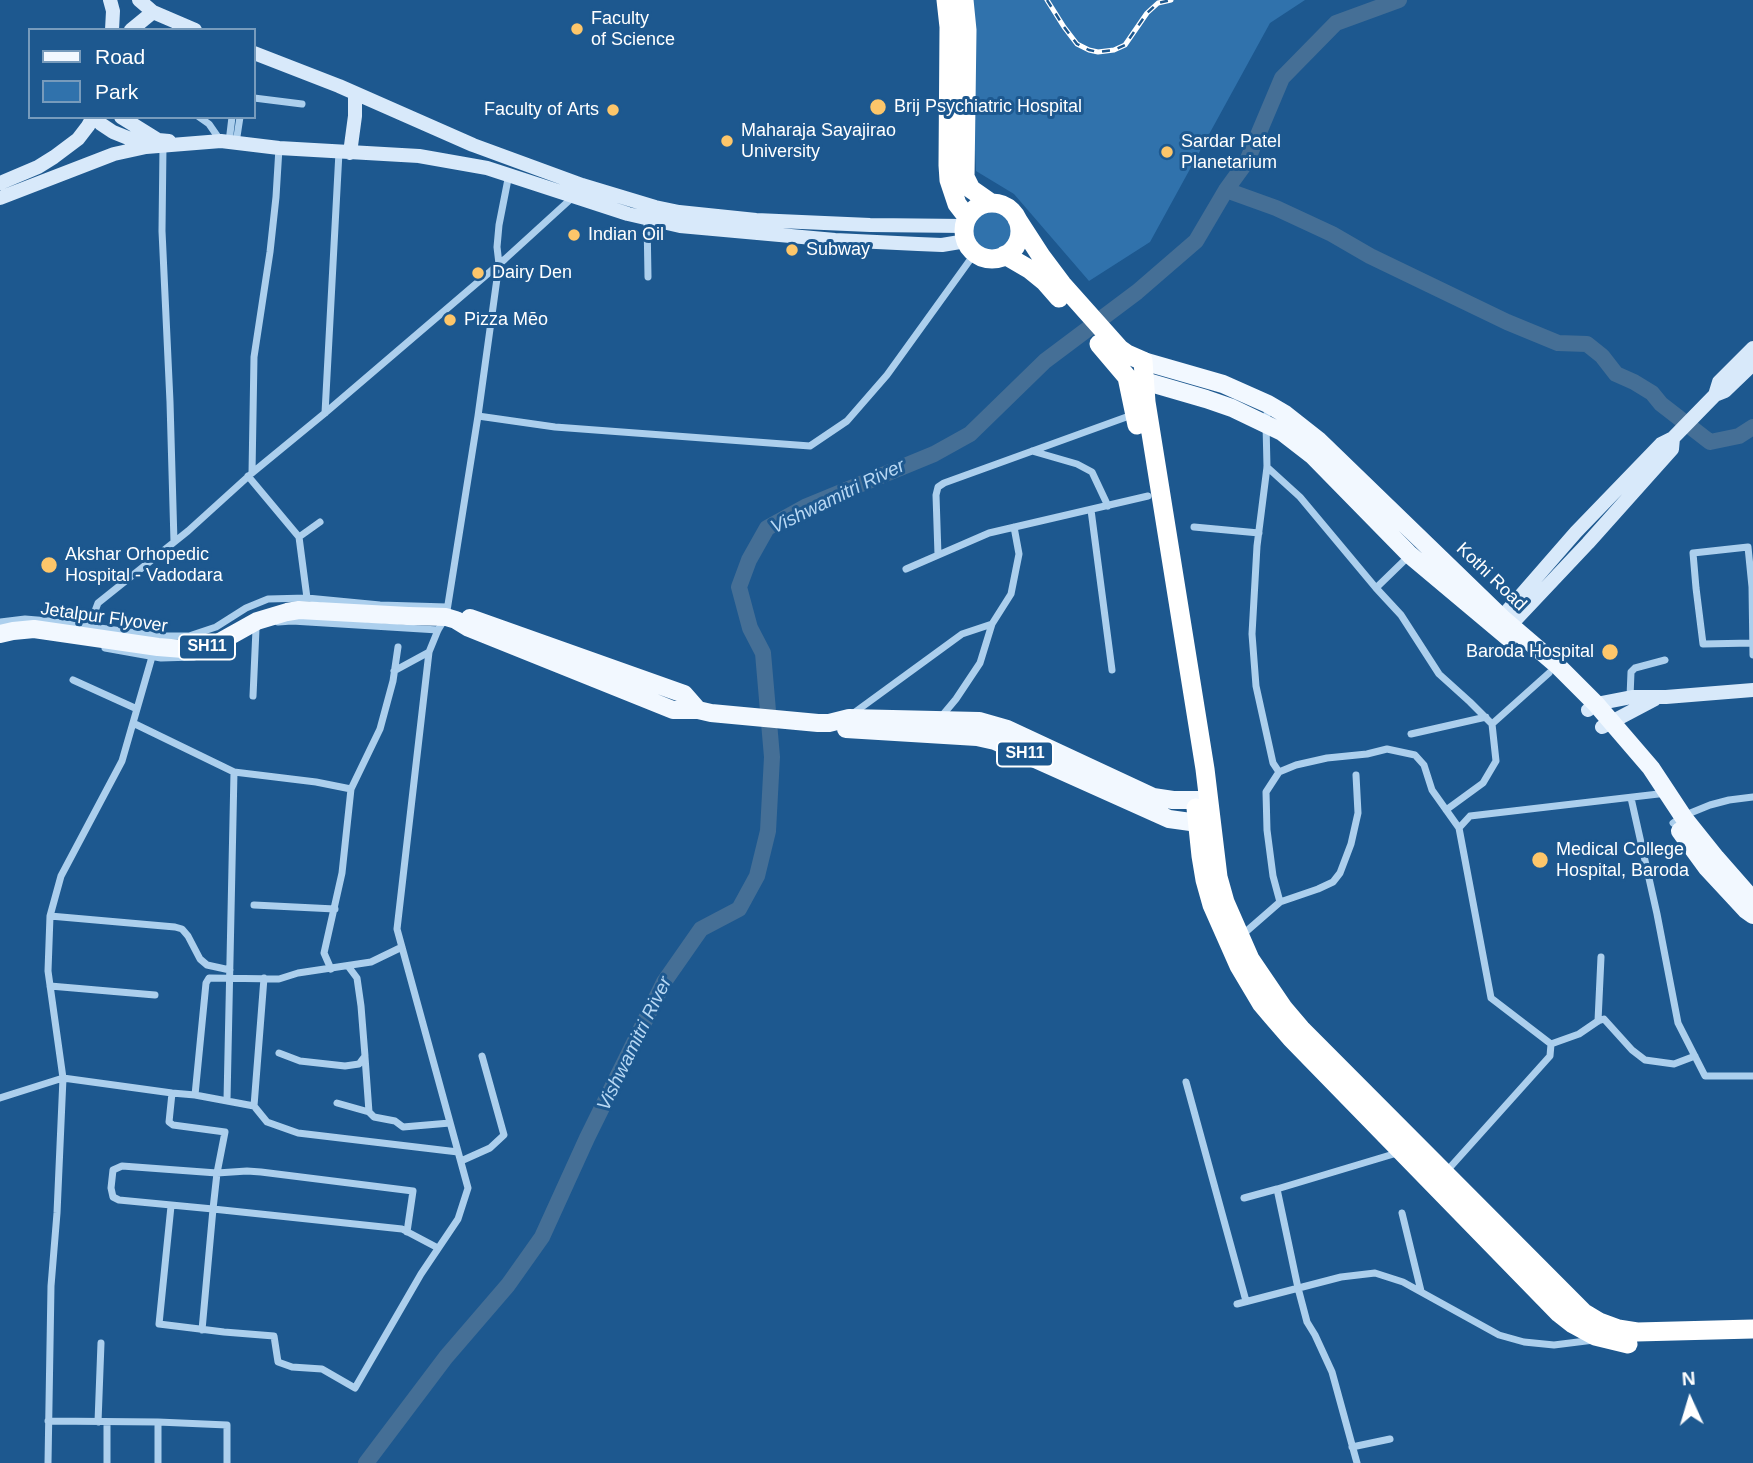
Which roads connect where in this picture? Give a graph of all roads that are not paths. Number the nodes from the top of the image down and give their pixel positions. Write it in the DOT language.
graph roads {
  1 [pos="110,0"];
  2 [pos="139,0"];
  3 [pos="946,0"];
  4 [pos="964,0"];
  5 [pos="153,12"];
  6 [pos="112,28"];
  7 [pos="133,28"];
  8 [pos="190,28"];
  9 [pos="256,54"];
  10 [pos="355,94"];
  11 [pos="256,98"];
  12 [pos="302,104"];
  13 [pos="93,119"];
  14 [pos="96,119"];
  15 [pos="124,119"];
  16 [pos="202,119"];
  17 [pos="232,119"];
  18 [pos="239,119"];
  19 [pos="229,142"];
  20 [pos="160,143"];
  21 [pos="279,148"];
  22 [pos="345,152"];
  23 [pos="509,174"];
  24 [pos="0,183"];
  25 [pos="573,196"];
  26 [pos="0,198"];
  27 [pos="991,203"];
  28 [pos="647,219"];
  29 [pos="1017,219"];
  30 [pos="968,234"];
  31 [pos="1005,255"];
  32 [pos="499,264"];
  33 [pos="648,277"];
  34 [pos="1058,288"];
  35 [pos="1753,348"];
  36 [pos="1125,355"];
  37 [pos="1753,364"];
  38 [pos="1135,379"];
  39 [pos="1715,395"];
  40 [pos="1268,404"];
  41 [pos="326,413"];
  42 [pos="1135,414"];
  43 [pos="478,416"];
  44 [pos="1266,424"];
  45 [pos="1031,451"];
  46 [pos="1267,467"];
  47 [pos="250,475"];
  48 [pos="1148,496"];
  49 [pos="1108,506"];
  50 [pos="1091,510"];
  51 [pos="320,522"];
  52 [pos="1014,527"];
  53 [pos="1194,527"];
  54 [pos="1259,533"];
  55 [pos="299,537"];
  56 [pos="174,542"];
  57 [pos="937,555"];
  58 [pos="1410,555"];
  59 [pos="906,569"];
  60 [pos="1376,588"];
  61 [pos="307,598"];
  62 [pos="447,618"];
  63 [pos="0,621"];
  64 [pos="992,624"];
  65 [pos="1502,625"];
  66 [pos="89,626"];
  67 [pos="256,629"];
  68 [pos="0,634"];
  69 [pos="158,636"];
  70 [pos="40,639"];
  71 [pos="1752,643"];
  72 [pos="398,647"];
  73 [pos="429,652"];
  74 [pos="1753,655"];
  75 [pos="152,656"];
  76 [pos="1665,660"];
  77 [pos="1112,670"];
  78 [pos="394,671"];
  79 [pos="1549,673"];
  80 [pos="73,680"];
  81 [pos="1753,690"];
  82 [pos="253,696"];
  83 [pos="1660,696"];
  84 [pos="1629,698"];
  85 [pos="1592,707"];
  86 [pos="137,709"];
  87 [pos="1486,717"];
  88 [pos="938,719"];
  89 [pos="831,721"];
  90 [pos="133,723"];
  91 [pos="1492,724"];
  92 [pos="1606,724"];
  93 [pos="1411,734"];
  94 [pos="234,772"];
  95 [pos="1279,772"];
  96 [pos="1356,775"];
  97 [pos="351,789"];
  98 [pos="1662,794"];
  99 [pos="1753,797"];
  100 [pos="1631,798"];
  101 [pos="1202,800"];
  102 [pos="1446,810"];
  103 [pos="1678,819"];
  104 [pos="1204,822"];
  105 [pos="1459,828"];
  106 [pos="1753,900"];
  107 [pos="1280,902"];
  108 [pos="254,905"];
  109 [pos="335,909"];
  110 [pos="1753,915"];
  111 [pos="50,916"];
  112 [pos="1240,937"];
  113 [pos="402,947"];
  114 [pos="1601,957"];
  115 [pos="348,966"];
  116 [pos="331,969"];
  117 [pos="230,974"];
  118 [pos="264,978"];
  119 [pos="50,986"];
  120 [pos="155,995"];
  121 [pos="1598,1021"];
  122 [pos="1551,1044"];
  123 [pos="279,1053"];
  124 [pos="365,1056"];
  125 [pos="482,1056"];
  126 [pos="1695,1056"];
  127 [pos="1753,1076"];
  128 [pos="63,1078"];
  129 [pos="1186,1082"];
  130 [pos="172,1093"];
  131 [pos="195,1095"];
  132 [pos="0,1098"];
  133 [pos="227,1100"];
  134 [pos="337,1103"];
  135 [pos="254,1106"];
  136 [pos="369,1112"];
  137 [pos="450,1124"];
  138 [pos="458,1152"];
  139 [pos="1401,1152"];
  140 [pos="461,1161"];
  141 [pos="217,1173"];
  142 [pos="1444,1174"];
  143 [pos="1277,1189"];
  144 [pos="1244,1198"];
  145 [pos="171,1206"];
  146 [pos="213,1209"];
  147 [pos="1402,1213"];
  148 [pos="407,1232"];
  149 [pos="438,1248"];
  150 [pos="1298,1288"];
  151 [pos="1421,1291"];
  152 [pos="1246,1301"];
  153 [pos="1237,1304"];
  154 [pos="202,1329"];
  155 [pos="1753,1329"];
  156 [pos="1612,1334"];
  157 [pos="1753,1342"];
  158 [pos="100,1343"];
  159 [pos="48,1421"];
  160 [pos="98,1422"];
  161 [pos="107,1422"];
  162 [pos="158,1422"];
  163 [pos="1390,1439"];
  164 [pos="1353,1447"];
  165 [pos="48,1463"];
  166 [pos="107,1463"];
  167 [pos="158,1463"];
  168 [pos="227,1463"];
  169 [pos="1357,1463"];
  1 -- 6 [label="main road"];
  2 -- 5 [label="main road"];
  3 -- 30 [label="highway"];
  4 -- 27 [label="highway"];
  5 -- 7 [label="main road"];
  5 -- 8 [label="main road"];
  9 -- 10 [label="main road"];
  10 -- 22 [label="main road"];
  10 -- 30 [label="main road"];
  11 -- 12 [label="street"];
  13 -- 24 [label="main road"];
  14 -- 20 [label="main road"];
  15 -- 20 [label="main road"];
  16 -- 19 [label="street"];
  17 -- 19 [label="street"];
  18 -- 19 [label="street"];
  19 -- 20 [label="main road"];
  19 -- 21 [label="main road"];
  20 -- 26 [label="main road"];
  20 -- 56 [label="street"];
  21 -- 22 [label="main road"];
  21 -- 47 [label="street"];
  22 -- 23 [label="main road"];
  22 -- 41 [label="street"];
  23 -- 25 [label="main road"];
  23 -- 32 [label="street"];
  25 -- 28 [label="main road"];
  25 -- 32 [label="street"];
  27 -- 29 [label="highway"];
  27 -- 30 [label="highway"];
  28 -- 30 [label="main road"];
  28 -- 33 [label="street"];
  29 -- 31 [label="highway"];
  29 -- 34 [label="highway"];
  30 -- 31 [label="highway"];
  30 -- 43 [label="street"];
  31 -- 34 [label="highway"];
  32 -- 41 [label="street"];
  32 -- 43 [label="street"];
  34 -- 36 [label="highway"];
  35 -- 39 [label="main road"];
  36 -- 38 [label="highway"];
  36 -- 38 [label="highway"];
  36 -- 40 [label="main road, Kothi Road"];
  37 -- 39 [label="main road"];
  38 -- 42 [label="highway"];
  38 -- 44 [label="main road, Kothi Road"];
  38 -- 101 [label="highway"];
  39 -- 65 [label="main road"];
  40 -- 44 [label="street"];
  40 -- 65 [label="main road, Kothi Road"];
  41 -- 47 [label="street"];
  42 -- 45 [label="street"];
  42 -- 48 [label="highway"];
  43 -- 62 [label="street"];
  44 -- 46 [label="street"];
  44 -- 58 [label="main road, Kothi Road"];
  45 -- 49 [label="street"];
  45 -- 57 [label="street"];
  46 -- 54 [label="street"];
  46 -- 60 [label="street"];
  47 -- 55 [label="street"];
  47 -- 56 [label="street"];
  48 -- 49 [label="street"];
  48 -- 101 [label="highway"];
  49 -- 50 [label="street"];
  50 -- 52 [label="street"];
  50 -- 77 [label="street"];
  51 -- 55 [label="street"];
  52 -- 57 [label="street"];
  52 -- 64 [label="street"];
  53 -- 54 [label="street"];
  54 -- 95 [label="street"];
  55 -- 61 [label="street"];
  56 -- 66 [label="street"];
  57 -- 59 [label="street"];
  58 -- 60 [label="street"];
  58 -- 65 [label="main road, Kothi Road"];
  60 -- 87 [label="street"];
  61 -- 62 [label="street"];
  61 -- 69 [label="street"];
  62 -- 67 [label="street"];
  62 -- 68 [label="main road, Jetalpur Flyover / SH11, bridge"];
  62 -- 73 [label="street"];
  62 -- 89 [label="main road, Jetalpur Flyover / SH11"];
  63 -- 66 [label="street"];
  64 -- 88 [label="street"];
  64 -- 89 [label="street"];
  65 -- 79 [label="main road, Kothi Road"];
  65 -- 85 [label="main road, Kothi Road"];
  66 -- 69 [label="street"];
  67 -- 75 [label="street"];
  67 -- 82 [label="street"];
  69 -- 75 [label="street"];
  70 -- 75 [label="street"];
  71 -- 71 [label="street"];
  71 -- 74 [label="street"];
  72 -- 78 [label="street"];
  73 -- 78 [label="street"];
  73 -- 113 [label="street"];
  75 -- 86 [label="street"];
  76 -- 84 [label="street"];
  78 -- 97 [label="street"];
  79 -- 85 [label="main road, Kothi Road"];
  79 -- 91 [label="street"];
  80 -- 86 [label="street"];
  81 -- 83 [label="main road"];
  83 -- 84 [label="main road"];
  83 -- 92 [label="main road"];
  84 -- 85 [label="main road"];
  85 -- 92 [label="main road, Kothi Road"];
  86 -- 90 [label="street"];
  87 -- 91 [label="street"];
  87 -- 93 [label="street"];
  88 -- 89 [label="main road"];
  88 -- 101 [label="main road"];
  89 -- 104 [label="main road, SH11"];
  90 -- 94 [label="street"];
  90 -- 111 [label="street"];
  91 -- 102 [label="street"];
  92 -- 98 [label="main road, Kothi Road"];
  94 -- 97 [label="street"];
  94 -- 117 [label="street"];
  95 -- 102 [label="street"];
  95 -- 107 [label="street"];
  96 -- 107 [label="street"];
  97 -- 109 [label="street"];
  98 -- 100 [label="street"];
  98 -- 103 [label="main road, Kothi Road"];
  99 -- 103 [label="street"];
  100 -- 105 [label="street"];
  100 -- 126 [label="street"];
  101 -- 104 [label="highway"];
  102 -- 105 [label="street"];
  103 -- 106 [label="main road, Kothi Road"];
  103 -- 110 [label="main road, Kothi Road"];
  104 -- 112 [label="highway"];
  104 -- 139 [label="highway"];
  105 -- 122 [label="street"];
  107 -- 112 [label="street"];
  108 -- 109 [label="street"];
  109 -- 116 [label="street"];
  111 -- 117 [label="street"];
  111 -- 119 [label="street"];
  112 -- 142 [label="highway"];
  113 -- 115 [label="street"];
  113 -- 137 [label="street"];
  114 -- 121 [label="street"];
  115 -- 116 [label="street"];
  115 -- 124 [label="street"];
  116 -- 118 [label="street"];
  117 -- 118 [label="street"];
  117 -- 131 [label="street"];
  117 -- 133 [label="street"];
  118 -- 135 [label="street"];
  119 -- 120 [label="street"];
  119 -- 128 [label="street"];
  121 -- 122 [label="street"];
  121 -- 126 [label="street"];
  122 -- 142 [label="street"];
  123 -- 124 [label="street"];
  124 -- 136 [label="street"];
  125 -- 140 [label="street"];
  126 -- 127 [label="street"];
  128 -- 130 [label="street"];
  128 -- 132 [label="street"];
  128 -- 159 [label="street"];
  129 -- 152 [label="street"];
  130 -- 131 [label="street"];
  130 -- 141 [label="street"];
  131 -- 133 [label="street"];
  133 -- 135 [label="street"];
  134 -- 136 [label="street"];
  135 -- 138 [label="street"];
  136 -- 137 [label="street"];
  137 -- 138 [label="street"];
  138 -- 140 [label="street"];
  139 -- 143 [label="street"];
  139 -- 156 [label="highway"];
  140 -- 149 [label="street"];
  141 -- 145 [label="street"];
  141 -- 146 [label="street"];
  141 -- 148 [label="street"];
  142 -- 156 [label="highway"];
  143 -- 144 [label="street"];
  143 -- 150 [label="street"];
  145 -- 146 [label="street"];
  145 -- 154 [label="street"];
  146 -- 148 [label="street"];
  146 -- 154 [label="street"];
  147 -- 151 [label="street"];
  148 -- 149 [label="street"];
  149 -- 154 [label="street"];
  150 -- 151 [label="street"];
  150 -- 152 [label="street"];
  150 -- 164 [label="street"];
  151 -- 156 [label="street"];
  152 -- 153 [label="street"];
  155 -- 156 [label="highway"];
  156 -- 157 [label="highway"];
  158 -- 160 [label="street"];
  159 -- 160 [label="street"];
  159 -- 165 [label="street"];
  160 -- 161 [label="street"];
  161 -- 162 [label="street"];
  161 -- 166 [label="street"];
  162 -- 167 [label="street"];
  162 -- 168 [label="street"];
  163 -- 164 [label="street"];
  164 -- 169 [label="street"];
}
